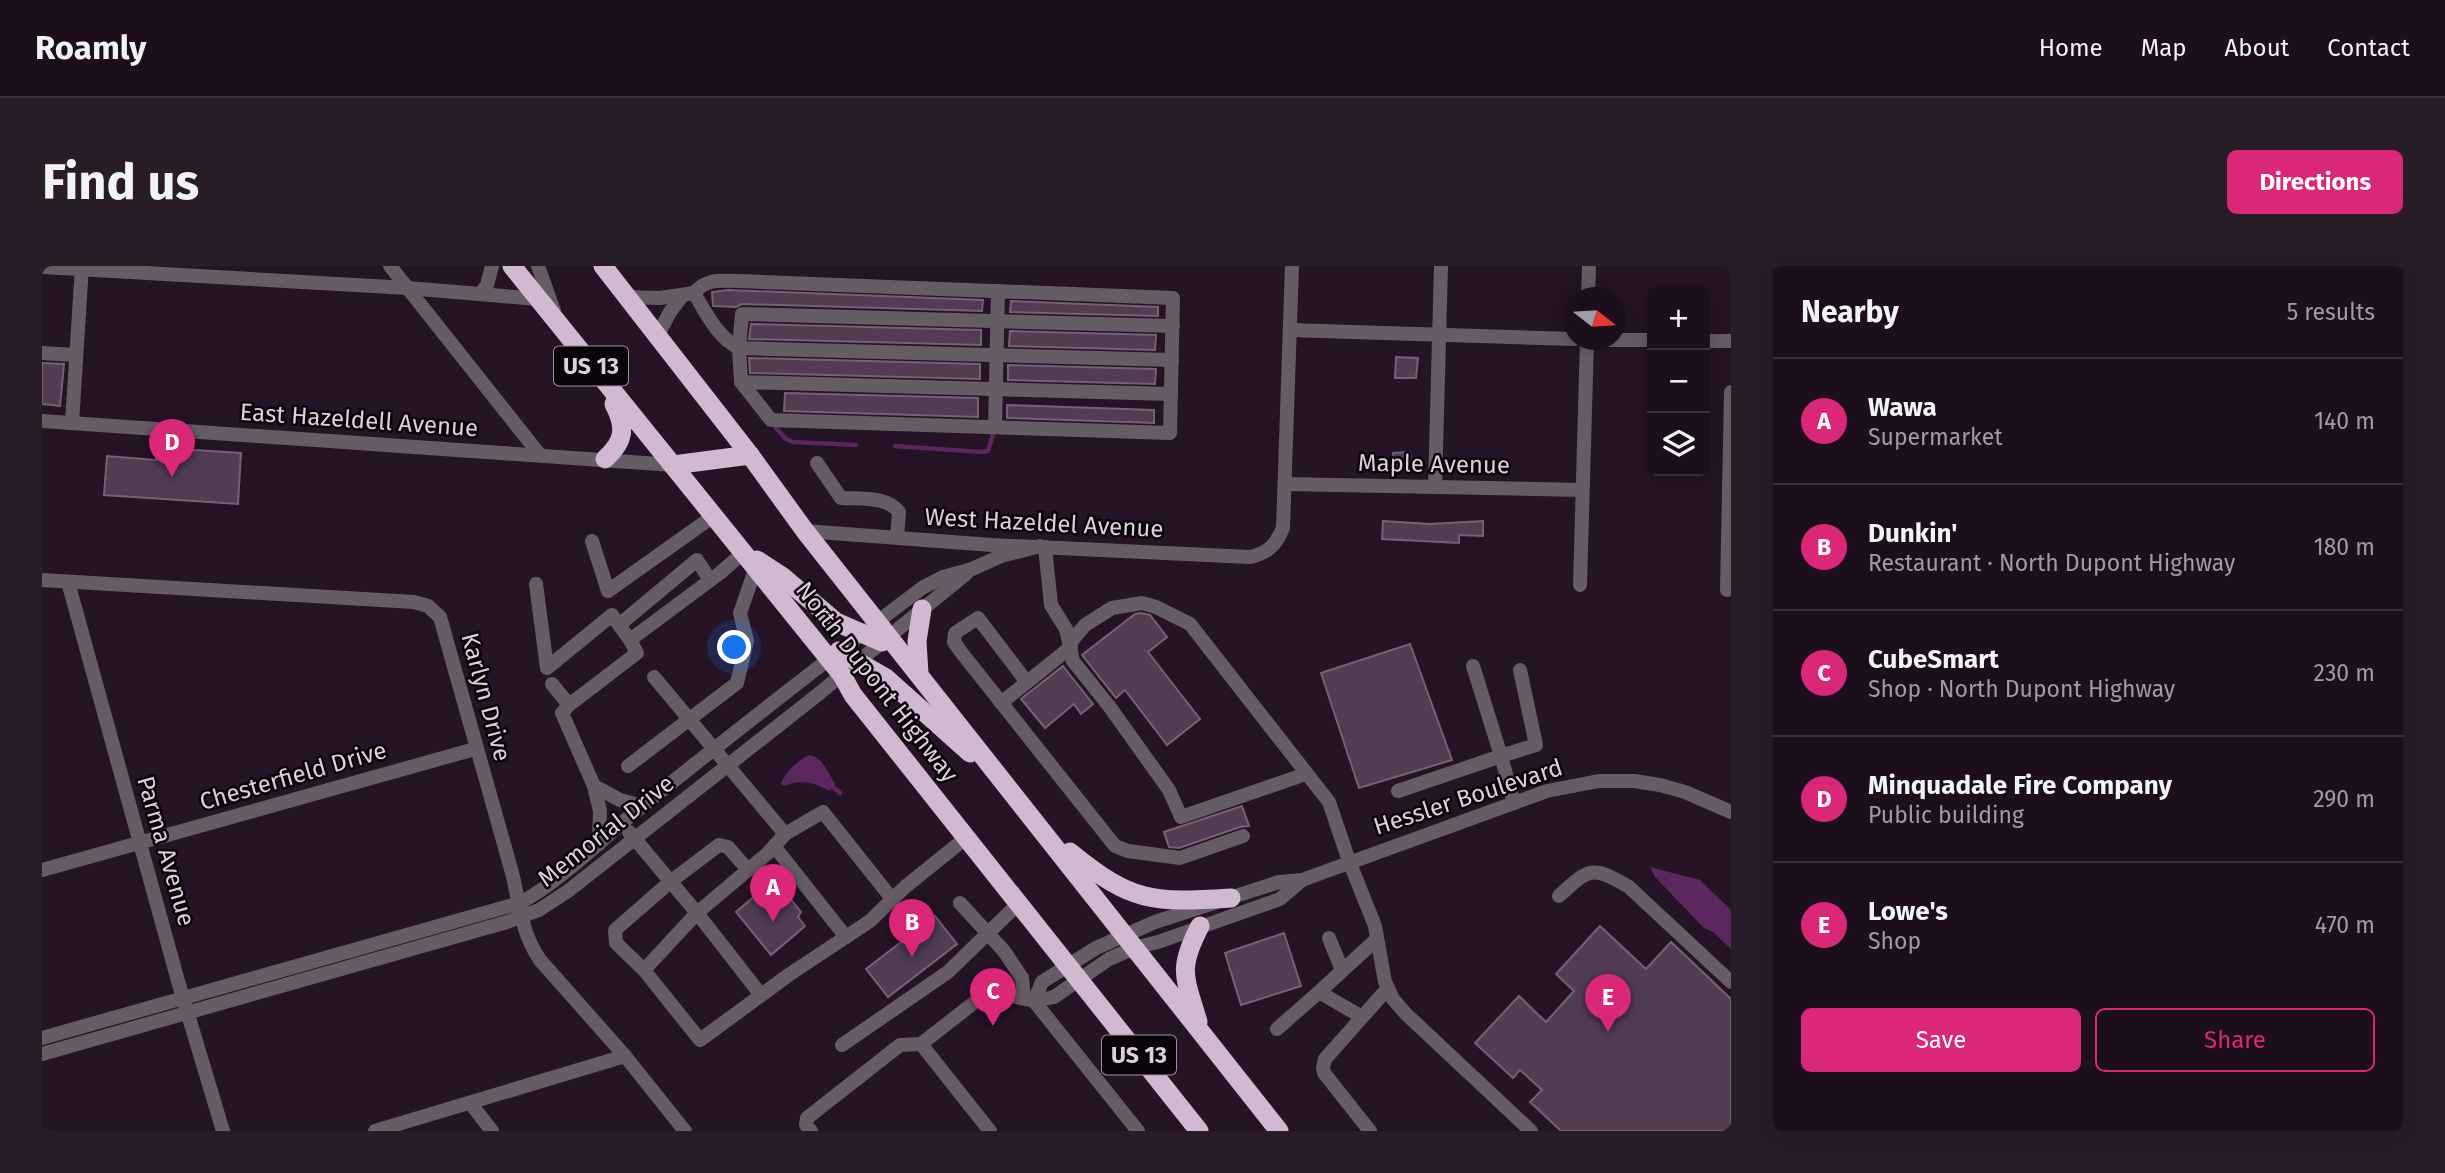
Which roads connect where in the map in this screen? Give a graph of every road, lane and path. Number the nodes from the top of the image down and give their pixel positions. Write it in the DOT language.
graph roads {
  1 [pos="390,266"];
  2 [pos="492,266"];
  3 [pos="512,266"];
  4 [pos="538,266"];
  5 [pos="603,266"];
  6 [pos="1292,266"];
  7 [pos="1441,266"];
  8 [pos="1589,266"];
  9 [pos="42,267"];
  10 [pos="82,268"];
  11 [pos="1588,287"];
  12 [pos="408,288"];
  13 [pos="998,291"];
  14 [pos="480,294"];
  15 [pos="688,295"];
  16 [pos="629,297"];
  17 [pos="538,299"];
  18 [pos="997,321"];
  19 [pos="1173,326"];
  20 [pos="562,329"];
  21 [pos="1290,330"];
  22 [pos="1440,334"];
  23 [pos="658,335"];
  24 [pos="1563,339"];
  25 [pos="1626,340"];
  26 [pos="1647,340"];
  27 [pos="1710,341"];
  28 [pos="1731,341"];
  29 [pos="739,348"];
  30 [pos="1586,350"];
  31 [pos="42,353"];
  32 [pos="76,355"];
  33 [pos="996,356"];
  34 [pos="1172,360"];
  35 [pos="601,378"];
  36 [pos="741,382"];
  37 [pos="996,389"];
  38 [pos="1731,392"];
  39 [pos="1171,394"];
  40 [pos="42,421"];
  41 [pos="72,423"];
  42 [pos="995,427"];
  43 [pos="540,455"];
  44 [pos="750,455"];
  45 [pos="605,459"];
  46 [pos="817,463"];
  47 [pos="673,465"];
  48 [pos="1284,484"];
  49 [pos="1435,487"];
  50 [pos="1582,490"];
  51 [pos="715,515"];
  52 [pos="805,531"];
  53 [pos="897,537"];
  54 [pos="592,541"];
  55 [pos="1043,547"];
  56 [pos="744,552"];
  57 [pos="757,568"];
  58 [pos="972,569"];
  59 [pos="42,580"];
  60 [pos="710,580"];
  61 [pos="68,582"];
  62 [pos="536,584"];
  63 [pos="1580,585"];
  64 [pos="1727,590"];
  65 [pos="922,609"];
  66 [pos="620,625"];
  67 [pos="883,633"];
  68 [pos="862,634"];
  69 [pos="630,640"];
  70 [pos="1071,645"];
  71 [pos="833,655"];
  72 [pos="858,661"];
  73 [pos="1473,666"];
  74 [pos="1520,670"];
  75 [pos="919,674"];
  76 [pos="842,675"];
  77 [pos="654,677"];
  78 [pos="1026,681"];
  79 [pos="552,684"];
  80 [pos="1001,703"];
  81 [pos="569,705"];
  82 [pos="688,719"];
  83 [pos="475,748"];
  84 [pos="714,750"];
  85 [pos="1500,756"];
  86 [pos="628,766"];
  87 [pos="726,766"];
  88 [pos="1306,774"];
  89 [pos="594,786"];
  90 [pos="1398,791"];
  91 [pos="1012,792"];
  92 [pos="1514,803"];
  93 [pos="642,806"];
  94 [pos="1731,812"];
  95 [pos="622,823"];
  96 [pos="1042,829"];
  97 [pos="785,834"];
  98 [pos="1243,836"];
  99 [pos="967,837"];
  100 [pos="634,839"];
  101 [pos="140,843"];
  102 [pos="599,844"];
  103 [pos="774,846"];
  104 [pos="1349,861"];
  105 [pos="42,870"];
  106 [pos="748,870"];
  107 [pos="1302,880"];
  108 [pos="670,882"];
  109 [pos="1559,896"];
  110 [pos="1231,898"];
  111 [pos="892,900"];
  112 [pos="960,903"];
  113 [pos="1019,903"];
  114 [pos="521,910"];
  115 [pos="697,914"];
  116 [pos="1200,926"];
  117 [pos="988,933"];
  118 [pos="846,937"];
  119 [pos="1329,938"];
  120 [pos="1377,939"];
  121 [pos="1130,942"];
  122 [pos="644,970"];
  123 [pos="1342,970"];
  124 [pos="1073,971"];
  125 [pos="1731,982"];
  126 [pos="1388,988"];
  127 [pos="1319,992"];
  128 [pos="761,995"];
  129 [pos="1029,1000"];
  130 [pos="186,1006"];
  131 [pos="1362,1017"];
  132 [pos="1277,1028"];
  133 [pos="1201,1033"];
  134 [pos="42,1038"];
  135 [pos="921,1044"];
  136 [pos="842,1045"];
  137 [pos="42,1054"];
  138 [pos="625,1056"];
  139 [pos="471,1104"];
  140 [pos="223,1131"];
  141 [pos="375,1131"];
  142 [pos="492,1131"];
  143 [pos="685,1131"];
  144 [pos="811,1131"];
  145 [pos="990,1131"];
  146 [pos="1138,1131"];
  147 [pos="1199,1131"];
  148 [pos="1279,1131"];
  149 [pos="1370,1131"];
  150 [pos="1531,1131"];
  1 -- 12 [label="street"];
  2 -- 14 [label="street"];
  3 -- 17 [label="highway, North Dupont Highway / US 13"];
  4 -- 20 [label="street"];
  5 -- 16 [label="highway, North Dupont Highway / US 13"];
  6 -- 21 [label="street"];
  7 -- 22 [label="street"];
  8 -- 11 [label="street"];
  9 -- 10 [label="street"];
  10 -- 12 [label="street"];
  10 -- 32 [label="street"];
  12 -- 14 [label="street"];
  12 -- 43 [label="street"];
  13 -- 15 [label="street"];
  13 -- 18 [label="street"];
  13 -- 19 [label="street"];
  14 -- 17 [label="street"];
  15 -- 16 [label="street"];
  15 -- 23 [label="street"];
  15 -- 29 [label="street"];
  16 -- 23 [label="highway, North Dupont Highway / US 13"];
  17 -- 20 [label="highway, North Dupont Highway / US 13"];
  18 -- 19 [label="street"];
  18 -- 29 [label="street"];
  18 -- 33 [label="street"];
  19 -- 34 [label="street"];
  20 -- 35 [label="highway, North Dupont Highway / US 13"];
  21 -- 22 [label="street"];
  21 -- 48 [label="street"];
  22 -- 24 [label="street"];
  22 -- 49 [label="street"];
  23 -- 44 [label="highway, North Dupont Highway / US 13"];
  25 -- 26 [label="street"];
  27 -- 28 [label="street"];
  29 -- 33 [label="street"];
  29 -- 36 [label="street"];
  30 -- 50 [label="street"];
  31 -- 32 [label="street"];
  32 -- 41 [label="street"];
  33 -- 34 [label="street"];
  33 -- 37 [label="street"];
  34 -- 39 [label="street"];
  35 -- 45 [label="highway"];
  35 -- 47 [label="highway, North Dupont Highway / US 13"];
  36 -- 37 [label="street"];
  36 -- 42 [label="street"];
  37 -- 39 [label="street"];
  37 -- 42 [label="street"];
  38 -- 64 [label="street"];
  39 -- 42 [label="street"];
  40 -- 41 [label="street, East Hazeldell Avenue"];
  41 -- 43 [label="street, East Hazeldell Avenue"];
  43 -- 45 [label="street, East Hazeldell Avenue"];
  44 -- 47 [label="highway"];
  44 -- 52 [label="highway, North Dupont Highway / US 13"];
  45 -- 47 [label="street, East Hazeldell Avenue"];
  46 -- 53 [label="street"];
  47 -- 51 [label="highway, North Dupont Highway / US 13"];
  48 -- 49 [label="street, Maple Avenue"];
  48 -- 55 [label="street, West Hazeldel Avenue"];
  49 -- 50 [label="street, Maple Avenue"];
  50 -- 63 [label="street"];
  51 -- 54 [label="street"];
  51 -- 56 [label="highway, North Dupont Highway / US 13"];
  52 -- 53 [label="street, West Hazeldel Avenue"];
  52 -- 67 [label="highway, North Dupont Highway / US 13"];
  53 -- 55 [label="street, West Hazeldel Avenue"];
  55 -- 58 [label="street, Memorial Drive"];
  55 -- 70 [label="street"];
  56 -- 57 [label="highway, North Dupont Highway / US 13"];
  56 -- 60 [label="street"];
  56 -- 68 [label="highway"];
  57 -- 71 [label="highway, North Dupont Highway / US 13"];
  57 -- 82 [label="street"];
  58 -- 65 [label="street, Memorial Drive"];
  58 -- 67 [label="street, Memorial Drive"];
  59 -- 61 [label="street, Karlyn Drive"];
  60 -- 66 [label="street"];
  60 -- 69 [label="street"];
  61 -- 83 [label="street, Karlyn Drive"];
  61 -- 101 [label="street, Parma Avenue"];
  62 -- 66 [label="street"];
  65 -- 67 [label="street, Memorial Drive"];
  65 -- 75 [label="highway"];
  66 -- 69 [label="street"];
  67 -- 68 [label="highway"];
  67 -- 72 [label="street, Memorial Drive"];
  67 -- 75 [label="highway, North Dupont Highway / US 13"];
  68 -- 71 [label="street, Memorial Drive"];
  69 -- 81 [label="street"];
  70 -- 78 [label="street"];
  70 -- 88 [label="street"];
  70 -- 88 [label="street"];
  71 -- 72 [label="highway"];
  71 -- 76 [label="highway, North Dupont Highway / US 13"];
  71 -- 84 [label="street, Memorial Drive"];
  72 -- 76 [label="street, Memorial Drive"];
  72 -- 91 [label="highway"];
  73 -- 85 [label="street"];
  74 -- 85 [label="street"];
  75 -- 91 [label="highway, North Dupont Highway / US 13"];
  76 -- 87 [label="street, Memorial Drive"];
  76 -- 99 [label="highway, North Dupont Highway / US 13"];
  77 -- 82 [label="street"];
  78 -- 80 [label="street"];
  78 -- 80 [label="street"];
  79 -- 81 [label="street"];
  80 -- 98 [label="street"];
  81 -- 89 [label="street"];
  82 -- 84 [label="street"];
  82 -- 86 [label="street"];
  83 -- 101 [label="street, Chesterfield Drive"];
  83 -- 114 [label="street, Karlyn Drive"];
  84 -- 87 [label="street"];
  84 -- 93 [label="street, Memorial Drive"];
  85 -- 90 [label="street"];
  85 -- 92 [label="street"];
  87 -- 97 [label="street"];
  87 -- 100 [label="street, Memorial Drive"];
  88 -- 104 [label="street"];
  89 -- 93 [label="street"];
  89 -- 102 [label="street"];
  91 -- 96 [label="highway, North Dupont Highway / US 13"];
  92 -- 94 [label="street, Hessler Boulevard"];
  92 -- 104 [label="street, Hessler Boulevard"];
  93 -- 95 [label="street, Memorial Drive"];
  95 -- 100 [label="street"];
  95 -- 102 [label="street, Memorial Drive"];
  96 -- 110 [label="highway"];
  96 -- 121 [label="highway, North Dupont Highway / US 13"];
  97 -- 103 [label="street"];
  97 -- 111 [label="street"];
  99 -- 111 [label="street"];
  99 -- 113 [label="highway, North Dupont Highway / US 13"];
  100 -- 108 [label="street"];
  100 -- 114 [label="street, Memorial Drive"];
  101 -- 105 [label="street, Chesterfield Drive"];
  101 -- 130 [label="street, Parma Avenue"];
  102 -- 114 [label="street, Memorial Drive"];
  103 -- 106 [label="street"];
  103 -- 118 [label="street"];
  104 -- 107 [label="street, Hessler Boulevard"];
  104 -- 120 [label="street"];
  106 -- 108 [label="street"];
  106 -- 115 [label="street"];
  107 -- 110 [label="street, Hessler Boulevard"];
  107 -- 116 [label="street, Hessler Boulevard"];
  108 -- 115 [label="street"];
  108 -- 122 [label="street"];
  109 -- 125 [label="street"];
  110 -- 121 [label="street, Hessler Boulevard"];
  111 -- 118 [label="street"];
  112 -- 117 [label="street"];
  113 -- 117 [label="street"];
  113 -- 124 [label="highway, North Dupont Highway / US 13"];
  114 -- 130 [label="street, Memorial Drive"];
  114 -- 138 [label="street, Karlyn Drive"];
  115 -- 122 [label="street"];
  115 -- 128 [label="street"];
  116 -- 121 [label="street, Hessler Boulevard"];
  116 -- 133 [label="highway"];
  117 -- 129 [label="street"];
  117 -- 136 [label="street"];
  118 -- 128 [label="street"];
  119 -- 123 [label="street"];
  120 -- 123 [label="street"];
  120 -- 126 [label="street"];
  121 -- 124 [label="street, Hessler Boulevard"];
  121 -- 133 [label="highway, North Dupont Highway / US 13"];
  122 -- 128 [label="street"];
  123 -- 127 [label="street"];
  124 -- 129 [label="street, Hessler Boulevard"];
  124 -- 147 [label="highway, North Dupont Highway / US 13"];
  126 -- 131 [label="street"];
  126 -- 150 [label="street"];
  127 -- 131 [label="street"];
  127 -- 132 [label="street"];
  129 -- 135 [label="street"];
  129 -- 146 [label="street"];
  130 -- 134 [label="street, Memorial Drive"];
  130 -- 137 [label="street, Memorial Drive"];
  130 -- 140 [label="street, Parma Avenue"];
  131 -- 149 [label="street"];
  133 -- 148 [label="highway, North Dupont Highway / US 13"];
  135 -- 144 [label="street"];
  135 -- 145 [label="street"];
  138 -- 139 [label="street"];
  138 -- 143 [label="street, Karlyn Drive"];
  139 -- 141 [label="street"];
  139 -- 142 [label="street"];
}
